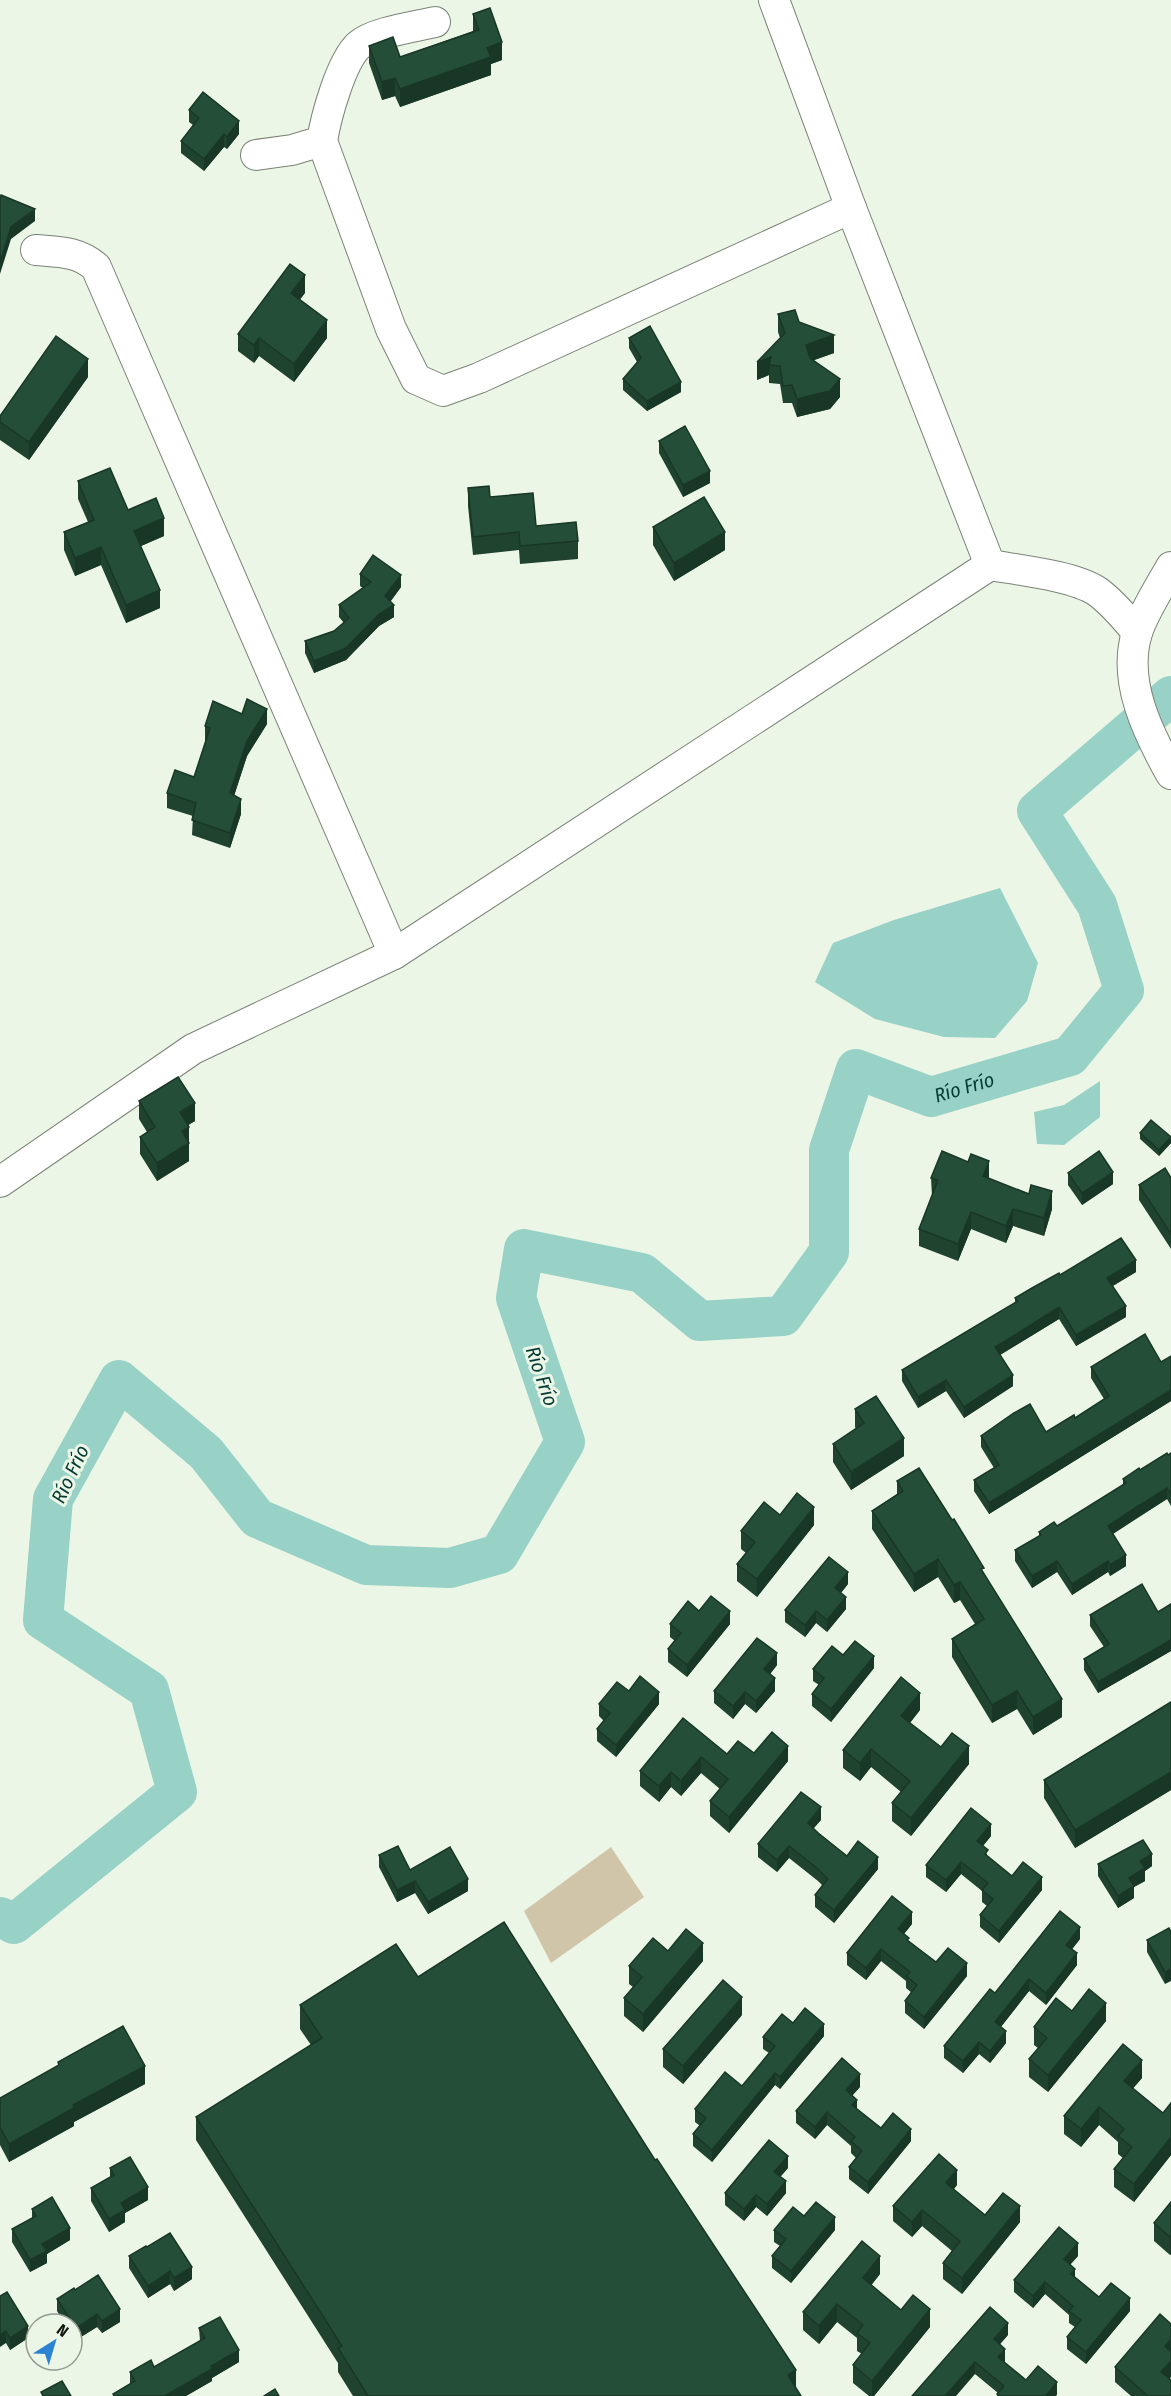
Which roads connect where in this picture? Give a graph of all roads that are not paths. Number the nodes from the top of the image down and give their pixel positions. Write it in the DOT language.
graph roads {
  1 [pos="774,0"];
  2 [pos="435,22"];
  3 [pos="322,141"];
  4 [pos="256,155"];
  5 [pos="851,208"];
  6 [pos="36,250"];
  7 [pos="990,565"];
  8 [pos="1171,567"];
  9 [pos="1137,632"];
  10 [pos="1171,774"];
  11 [pos="394,954"];
  12 [pos="0,1182"];
  1 -- 5 [label="street"];
  2 -- 3 [label="street"];
  3 -- 4 [label="street"];
  3 -- 5 [label="street"];
  5 -- 7 [label="street"];
  6 -- 11 [label="street"];
  7 -- 9 [label="street"];
  7 -- 11 [label="street"];
  8 -- 9 [label="street"];
  9 -- 10 [label="street"];
  11 -- 12 [label="street"];
}
